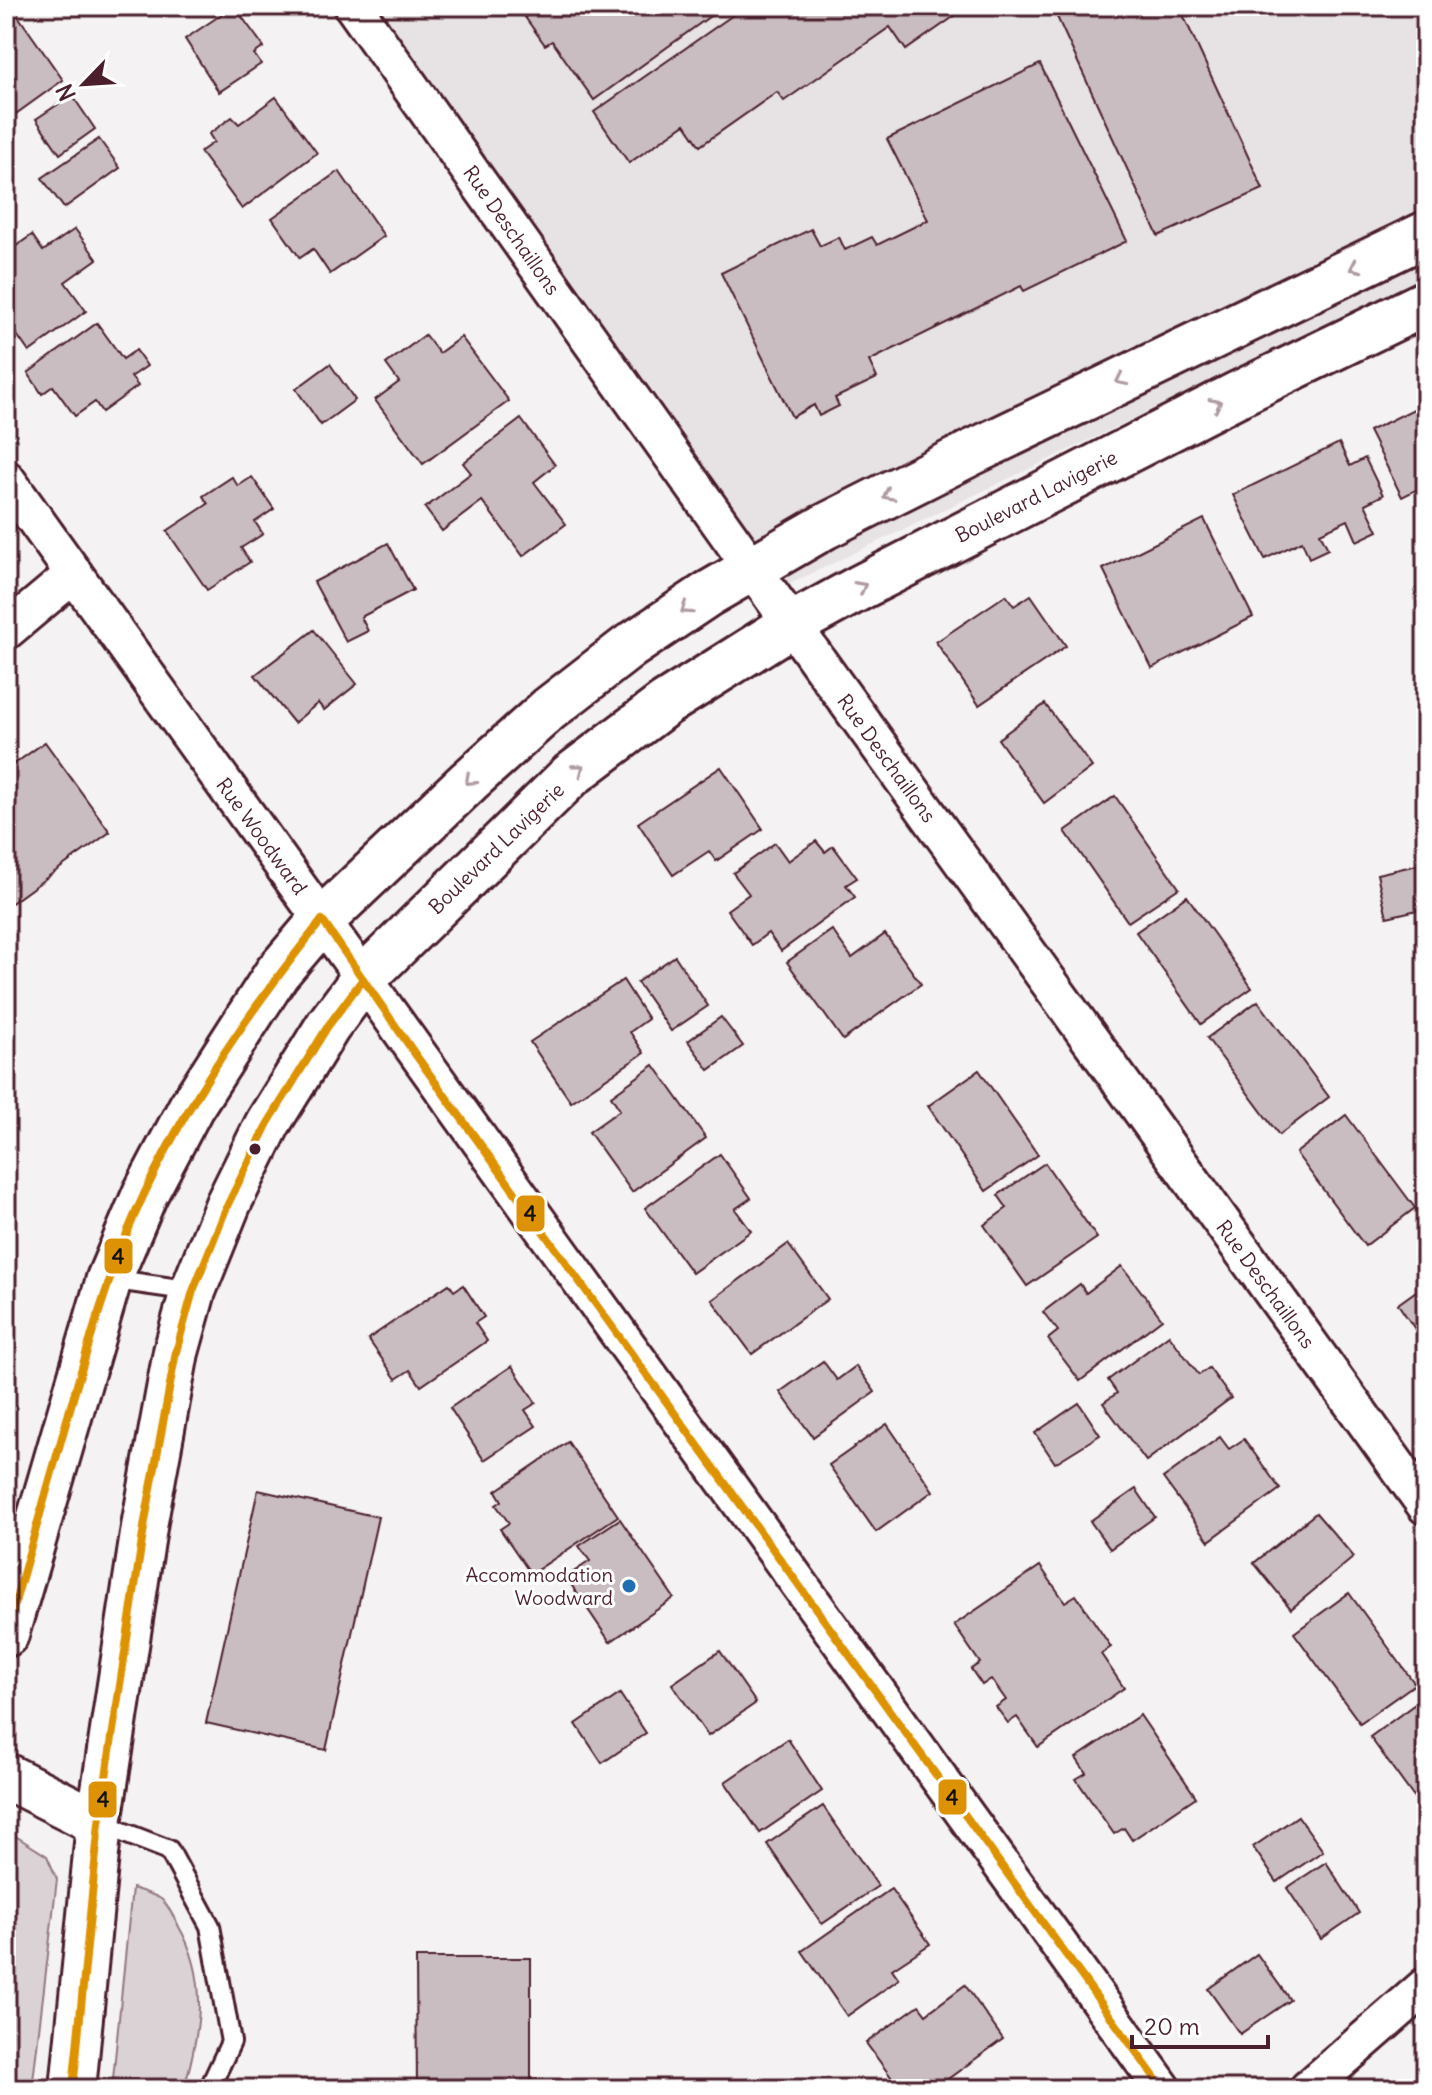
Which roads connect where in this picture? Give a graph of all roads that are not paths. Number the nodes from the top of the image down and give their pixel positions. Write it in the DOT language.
graph roads {
  1 [pos="353,6"];
  2 [pos="1426,234"];
  3 [pos="1426,303"];
  4 [pos="6,479"];
  5 [pos="752,568"];
  6 [pos="74,574"];
  7 [pos="792,625"];
  8 [pos="6,631"];
  9 [pos="322,920"];
  10 [pos="363,979"];
  11 [pos="109,1279"];
  12 [pos="193,1291"];
  13 [pos="1426,1506"];
  14 [pos="6,1634"];
  15 [pos="6,1776"];
  16 [pos="99,1823"];
  17 [pos="1426,1986"];
  18 [pos="73,2089"];
  19 [pos="209,2089"];
  20 [pos="1163,2089"];
  21 [pos="1308,2089"];
  1 -- 5 [label="street, Rue Deschaillons"];
  2 -- 5 [label="main road, one-way"];
  7 -- 3 [label="main road, Boulevard Lavigerie, one-way"];
  4 -- 6 [label="street, Rue Woodward"];
  5 -- 7 [label="street, Rue Deschaillons"];
  5 -- 9 [label="main road, one-way"];
  6 -- 8 [label="street"];
  6 -- 9 [label="street, Rue Woodward"];
  10 -- 7 [label="main road, Boulevard Lavigerie, one-way"];
  7 -- 13 [label="street, Rue Deschaillons"];
  9 -- 10 [label="street, Rue Woodward"];
  9 -- 11 [label="main road"];
  10 -- 12 [label="main road, Boulevard Lavigerie"];
  10 -- 20 [label="street, Rue Woodward"];
  11 -- 12 [label="lane"];
  11 -- 14 [label="main road"];
  12 -- 16 [label="main road, Boulevard Lavigerie"];
  15 -- 16 [label="main road"];
  16 -- 18 [label="main road, Boulevard Lavigerie"];
  16 -- 19 [label="lane"];
  17 -- 21 [label="street"];
}
